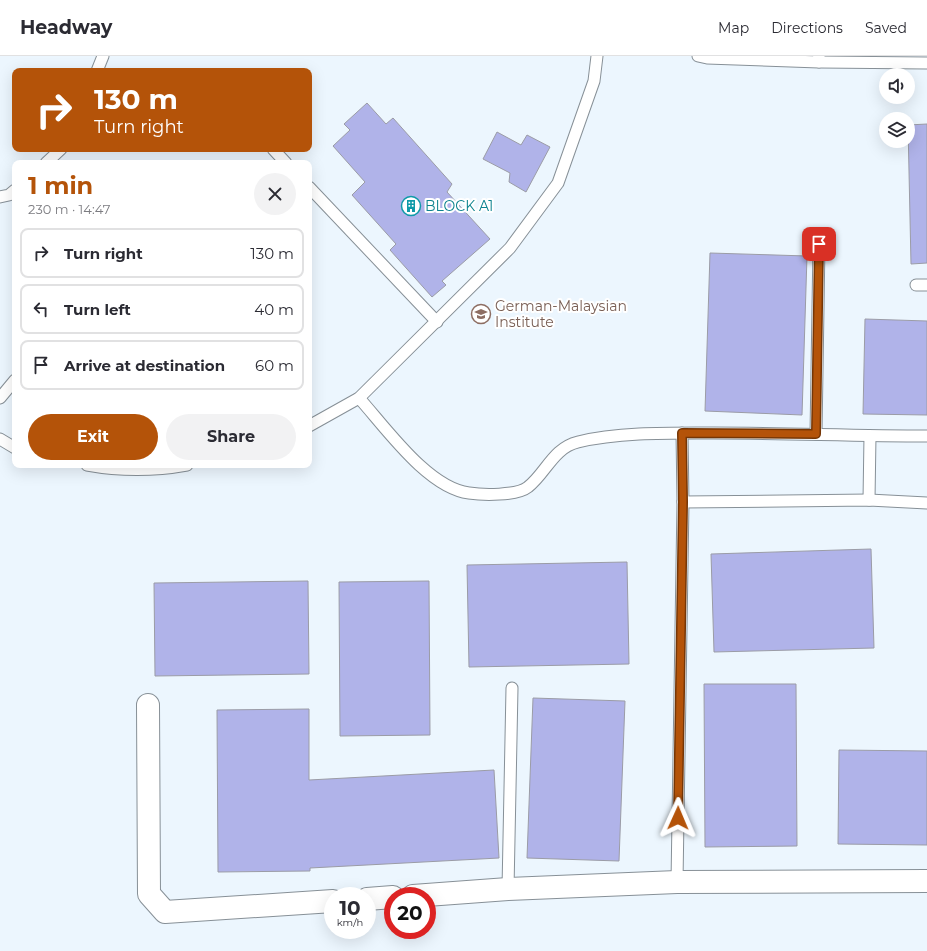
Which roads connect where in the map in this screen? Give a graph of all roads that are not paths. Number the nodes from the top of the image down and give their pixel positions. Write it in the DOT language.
graph roads {
  1 [pos="103,56"];
  2 [pos="597,56"];
  3 [pos="698,56"];
  4 [pos="819,59"];
  5 [pos="927,63"];
  6 [pos="98,68"];
  7 [pos="58,152"];
  8 [pos="276,152"];
  9 [pos="49,160"];
  10 [pos="283,160"];
  11 [pos="312,190"];
  12 [pos="12,192"];
  13 [pos="0,197"];
  14 [pos="819,244"];
  15 [pos="437,322"];
  16 [pos="12,384"];
  17 [pos="0,398"];
  18 [pos="359,398"];
  19 [pos="312,424"];
  20 [pos="682,433"];
  21 [pos="816,434"];
  22 [pos="870,436"];
  23 [pos="927,436"];
  24 [pos="0,439"];
  25 [pos="12,446"];
  26 [pos="104,468"];
  27 [pos="172,468"];
  28 [pos="869,500"];
  29 [pos="683,502"];
  30 [pos="927,503"];
  31 [pos="512,688"];
  32 [pos="148,705"];
  33 [pos="927,881"];
  34 [pos="677,882"];
  35 [pos="508,889"];
  36 [pos="436,894"];
  37 [pos="324,903"];
  1 -- 6 [label="lane"];
  2 -- 15 [label="lane"];
  3 -- 4 [label="lane"];
  4 -- 5 [label="lane"];
  7 -- 9 [label="lane"];
  8 -- 10 [label="lane"];
  11 -- 15 [label="lane"];
  12 -- 13 [label="lane"];
  14 -- 21 [label="lane"];
  15 -- 18 [label="lane"];
  16 -- 17 [label="lane"];
  18 -- 19 [label="lane"];
  18 -- 20 [label="lane"];
  20 -- 21 [label="lane"];
  20 -- 29 [label="lane"];
  21 -- 22 [label="lane"];
  22 -- 23 [label="lane"];
  22 -- 28 [label="lane"];
  24 -- 25 [label="lane"];
  26 -- 27 [label="lane"];
  28 -- 29 [label="lane"];
  28 -- 30 [label="lane"];
  29 -- 34 [label="lane"];
  31 -- 35 [label="lane"];
  32 -- 37 [label="street"];
  33 -- 34 [label="street"];
  34 -- 35 [label="street"];
  35 -- 36 [label="street"];
}
